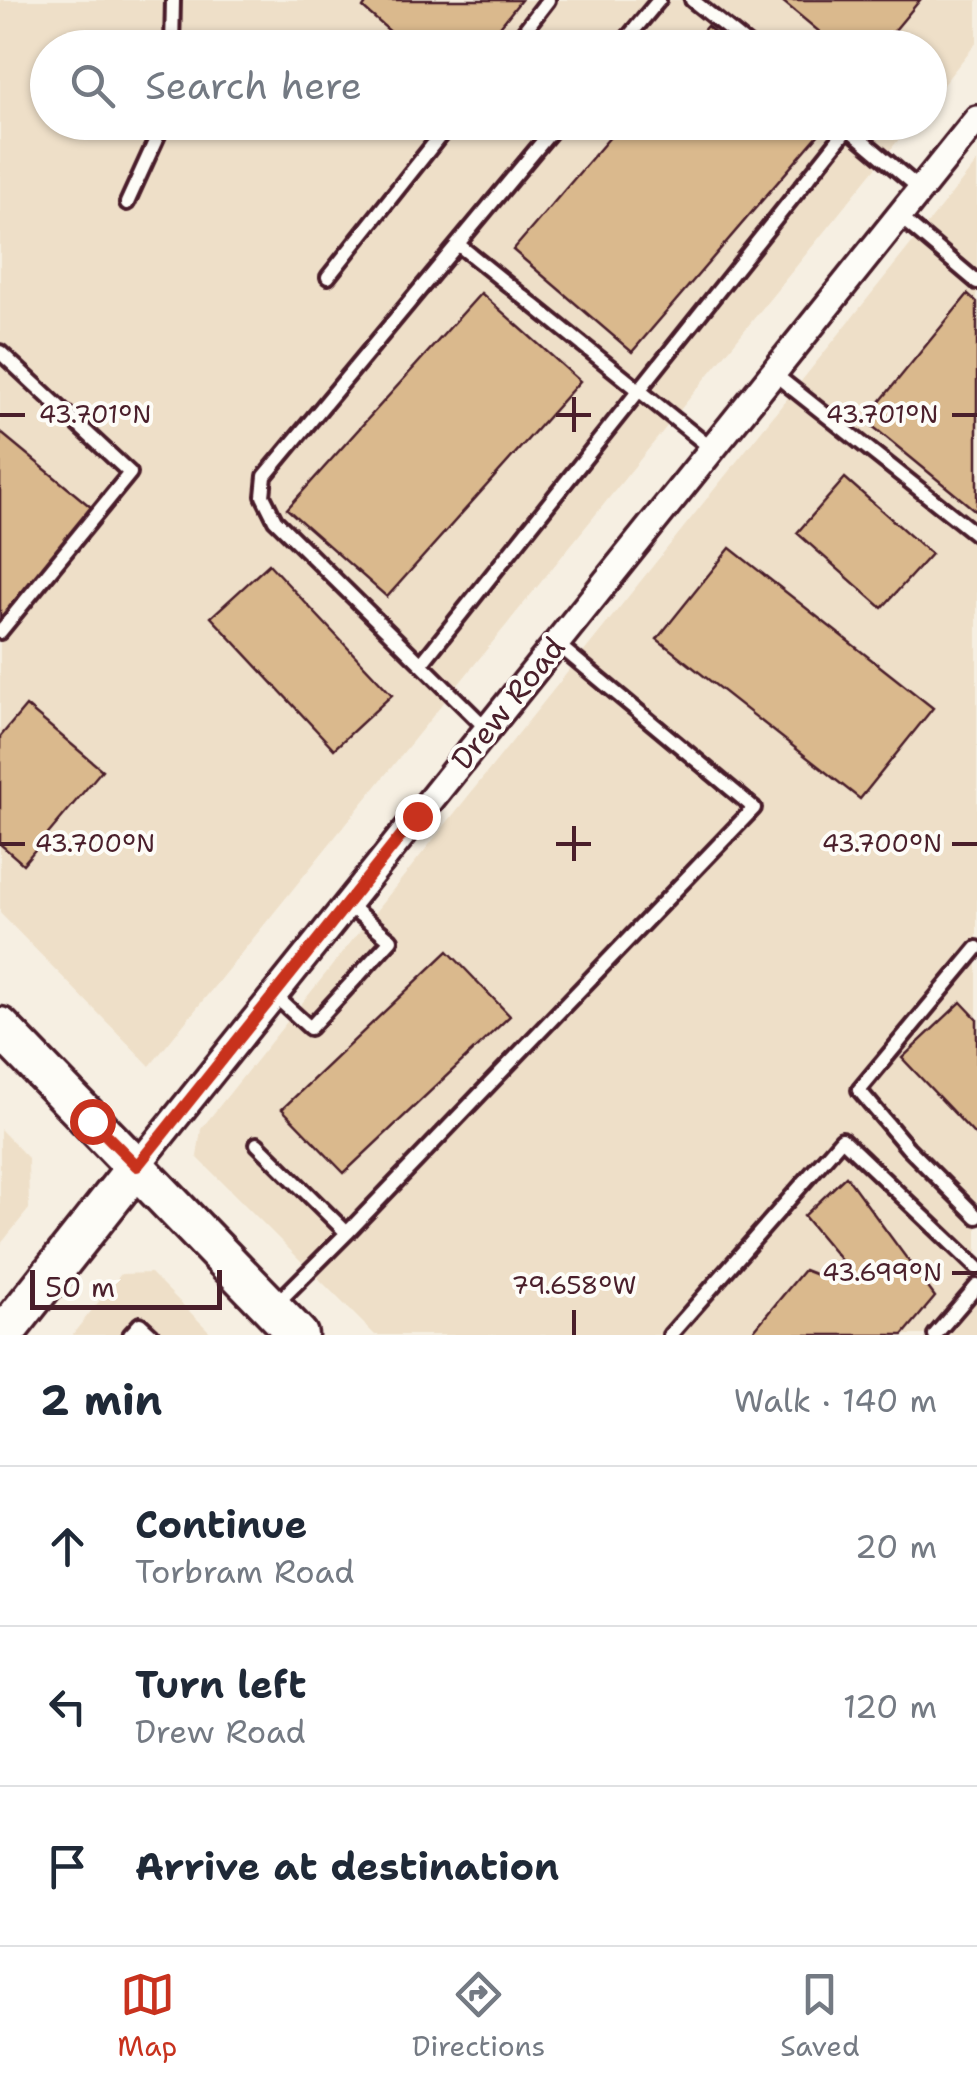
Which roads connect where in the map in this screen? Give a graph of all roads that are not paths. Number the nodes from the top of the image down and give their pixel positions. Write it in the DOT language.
graph roads {
  1 [pos="173,0"];
  2 [pos="548,0"];
  3 [pos="659,0"];
  4 [pos="692,0"];
  5 [pos="172,30"];
  6 [pos="525,30"];
  7 [pos="633,30"];
  8 [pos="730,30"];
  9 [pos="977,119"];
  10 [pos="156,140"];
  11 [pos="438,140"];
  12 [pos="545,140"];
  13 [pos="832,140"];
  14 [pos="862,140"];
  15 [pos="920,190"];
  16 [pos="128,203"];
  17 [pos="898,216"];
  18 [pos="460,246"];
  19 [pos="328,277"];
  20 [pos="977,282"];
  21 [pos="0,352"];
  22 [pos="774,372"];
  23 [pos="639,390"];
  24 [pos="712,449"];
  25 [pos="977,534"];
  26 [pos="0,632"];
  27 [pos="556,643"];
  28 [pos="421,664"];
  29 [pos="487,730"];
  30 [pos="348,904"];
  31 [pos="976,951"];
  32 [pos="274,996"];
  33 [pos="0,1026"];
  34 [pos="257,1144"];
  35 [pos="137,1166"];
  36 [pos="977,1217"];
  37 [pos="346,1233"];
  38 [pos="977,1268"];
  39 [pos="977,1286"];
  40 [pos="272,1308"];
  41 [pos="4,1335"];
  42 [pos="130,1335"];
  43 [pos="152,1335"];
  44 [pos="298,1335"];
  45 [pos="670,1335"];
  46 [pos="935,1335"];
  1 -- 5 [label="lane"];
  2 -- 6 [label="lane"];
  3 -- 7 [label="lane"];
  4 -- 8 [label="lane"];
  9 -- 15 [label="street, Drew Road"];
  10 -- 16 [label="lane"];
  11 -- 19 [label="lane"];
  12 -- 18 [label="lane"];
  13 -- 23 [label="lane"];
  14 -- 15 [label="lane"];
  15 -- 17 [label="street, Drew Road"];
  17 -- 20 [label="lane"];
  17 -- 22 [label="street, Drew Road"];
  18 -- 23 [label="lane"];
  18 -- 28 [label="lane"];
  21 -- 26 [label="lane"];
  22 -- 24 [label="street, Drew Road"];
  22 -- 25 [label="lane"];
  23 -- 24 [label="lane"];
  23 -- 28 [label="lane"];
  24 -- 27 [label="street, Drew Road"];
  27 -- 29 [label="street, Drew Road"];
  27 -- 37 [label="lane"];
  28 -- 29 [label="lane"];
  29 -- 30 [label="street, Drew Road"];
  30 -- 32 [label="street, Drew Road"];
  30 -- 32 [label="lane"];
  31 -- 36 [label="lane"];
  32 -- 35 [label="street, Drew Road"];
  33 -- 35 [label="main road"];
  34 -- 37 [label="lane"];
  35 -- 40 [label="main road"];
  35 -- 41 [label="main road, Drew Road"];
  37 -- 40 [label="lane"];
  38 -- 45 [label="lane"];
  39 -- 46 [label="lane"];
  40 -- 44 [label="main road"];
  42 -- 43 [label="lane"];
}
